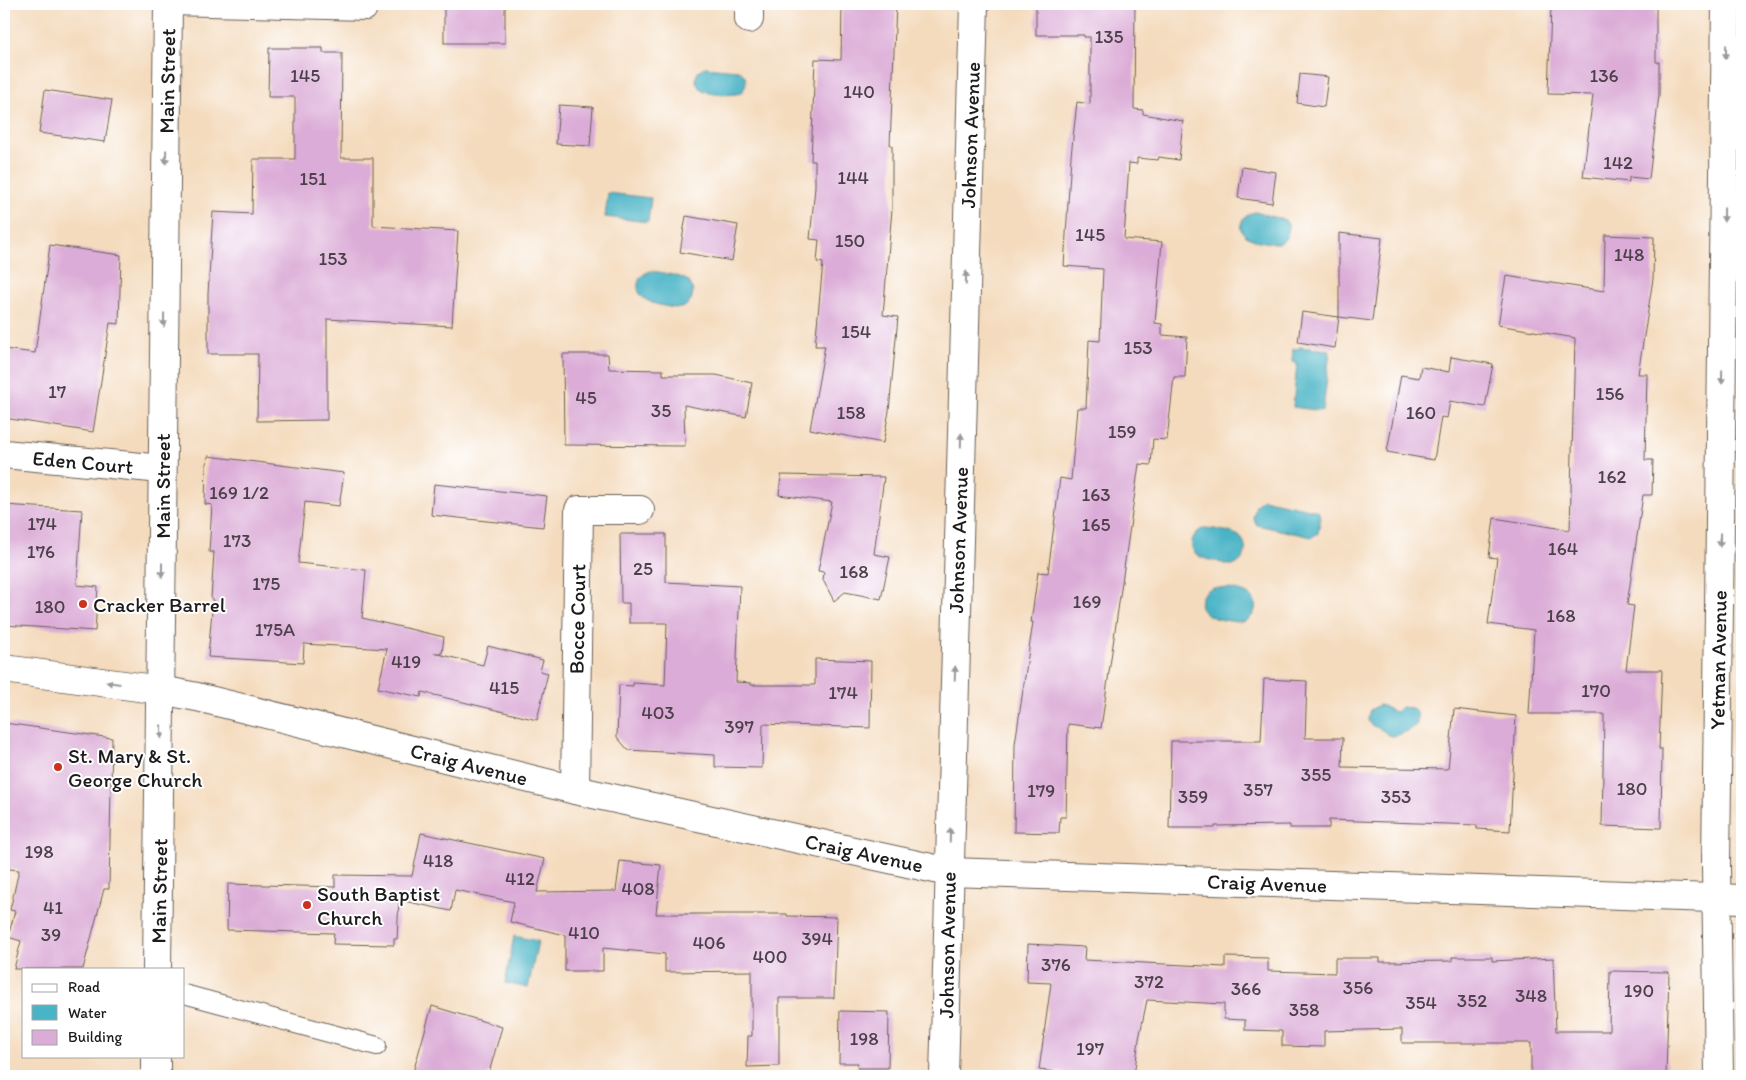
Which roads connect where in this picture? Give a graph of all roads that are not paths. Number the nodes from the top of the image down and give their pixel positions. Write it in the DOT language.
graph roads {
  1 [pos="367,4"];
  2 [pos="974,4"];
  3 [pos="1726,4"];
  4 [pos="168,5"];
  5 [pos="4,454"];
  6 [pos="162,469"];
  7 [pos="640,510"];
  8 [pos="4,669"];
  9 [pos="161,690"];
  10 [pos="575,790"];
  11 [pos="949,872"];
  12 [pos="1729,899"];
  13 [pos="158,968"];
  14 [pos="185,994"];
  15 [pos="377,1046"];
  16 [pos="156,1058"];
  17 [pos="156,1076"];
  18 [pos="944,1076"];
  19 [pos="1719,1076"];
  1 -- 4 [label="lane"];
  11 -- 2 [label="street, Johnson Avenue, one-way"];
  3 -- 12 [label="street, Yetman Avenue, one-way"];
  4 -- 6 [label="street, Main Street, one-way"];
  5 -- 6 [label="street, Eden Court"];
  6 -- 9 [label="street, Main Street, one-way"];
  7 -- 10 [label="street, Bocce Court"];
  9 -- 8 [label="street, Craig Avenue, one-way"];
  9 -- 10 [label="street, Craig Avenue"];
  9 -- 13 [label="street, Main Street, one-way"];
  10 -- 11 [label="street, Craig Avenue"];
  11 -- 12 [label="street, Craig Avenue"];
  11 -- 18 [label="street, Johnson Avenue"];
  12 -- 19 [label="street, Yetman Avenue"];
  14 -- 15 [label="lane"];
  16 -- 17 [label="street"];
}
